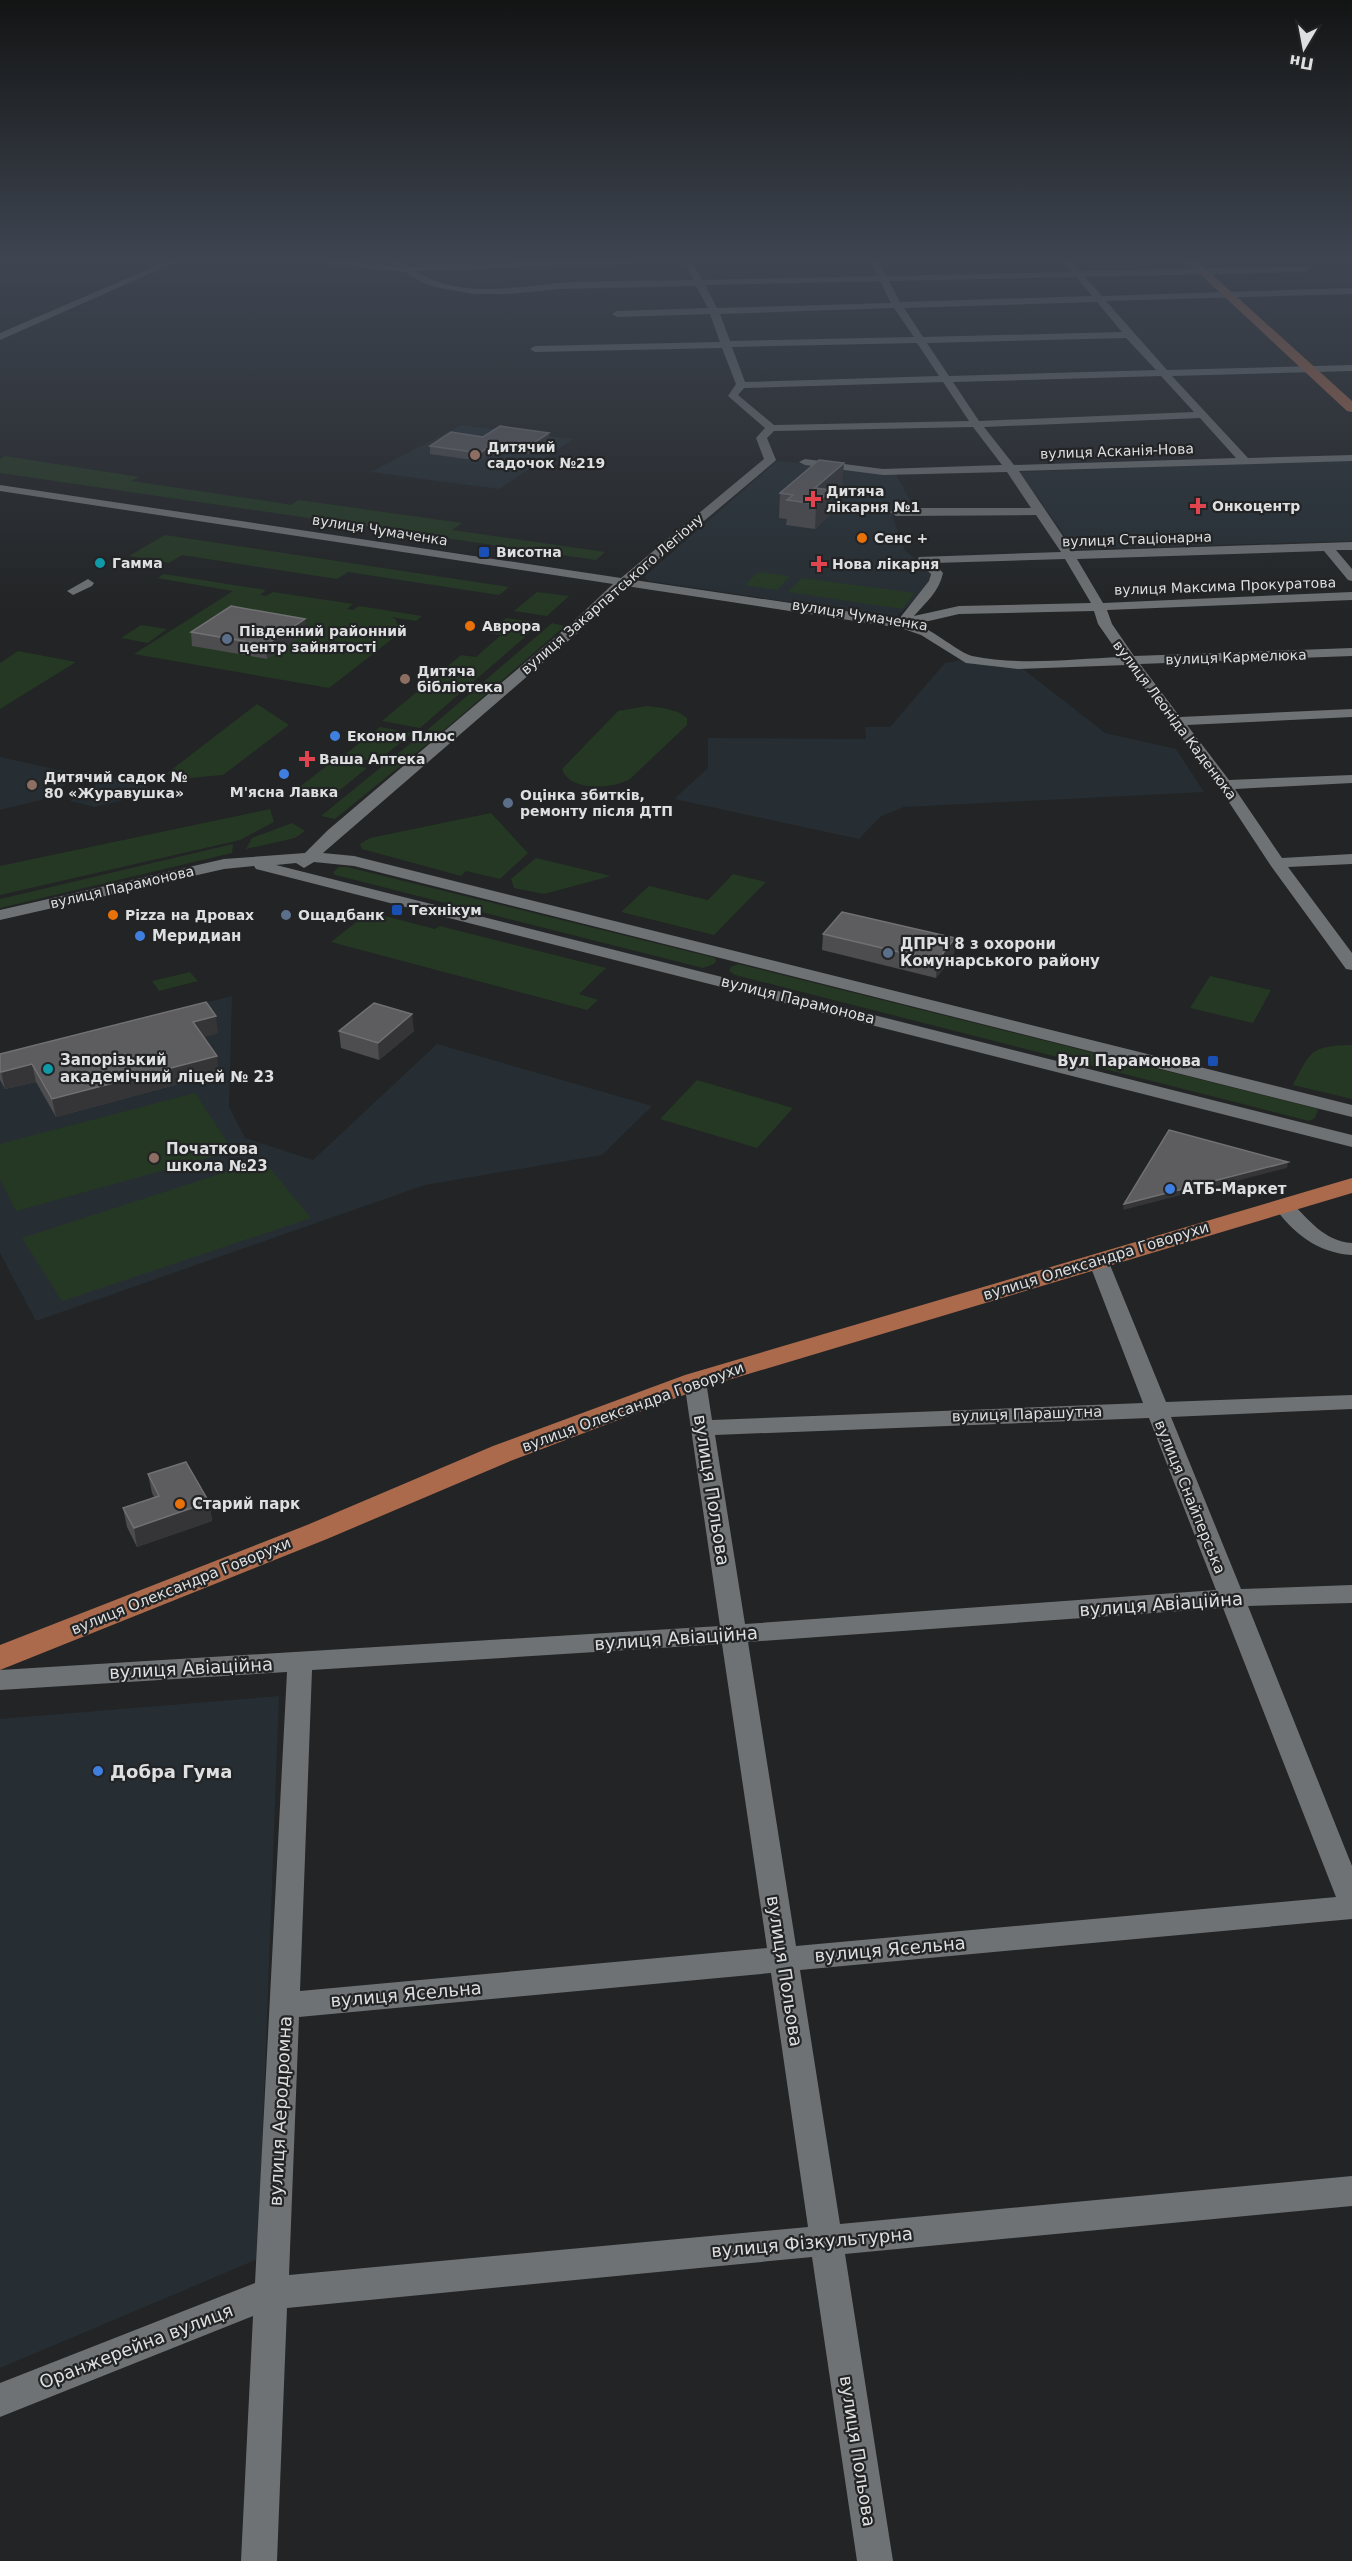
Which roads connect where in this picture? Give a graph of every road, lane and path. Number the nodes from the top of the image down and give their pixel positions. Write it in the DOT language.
graph roads {
  1 [pos="739,379"];
  2 [pos="986,379"];
  3 [pos="1169,379"];
  4 [pos="1319,379"];
  5 [pos="946,380"];
  6 [pos="741,385"];
  7 [pos="1352,408"];
  8 [pos="1202,415"];
  9 [pos="976,424"];
  10 [pos="771,428"];
  11 [pos="1352,458"];
  12 [pos="1245,461"];
  13 [pos="805,462"];
  14 [pos="1012,470"];
  15 [pos="0,488"];
  16 [pos="0,499"];
  17 [pos="1041,511"];
  18 [pos="896,512"];
  19 [pos="1352,546"];
  20 [pos="1327,547"];
  21 [pos="1070,556"];
  22 [pos="1352,577"];
  23 [pos="88,583"];
  24 [pos="619,587"];
  25 [pos="73,591"];
  26 [pos="1352,596"];
  27 [pos="1099,606"];
  28 [pos="903,624"];
  29 [pos="945,644"];
  30 [pos="1352,652"];
  31 [pos="1130,661"];
  32 [pos="1352,713"];
  33 [pos="1177,721"];
  34 [pos="1352,779"];
  35 [pos="1225,785"];
  36 [pos="310,857"];
  37 [pos="1352,859"];
  38 [pos="244,861"];
  39 [pos="1277,862"];
  40 [pos="293,874"];
  41 [pos="0,915"];
  42 [pos="1346,946"];
  43 [pos="729,956"];
  44 [pos="1352,965"];
  45 [pos="709,977"];
  46 [pos="1352,1111"];
  47 [pos="1352,1141"];
  48 [pos="1352,1185"];
  49 [pos="1283,1205"];
  50 [pos="1352,1249"];
  51 [pos="1098,1260"];
  52 [pos="696,1381"];
  53 [pos="1352,1402"];
  54 [pos="1155,1408"];
  55 [pos="703,1428"];
  56 [pos="1352,1594"];
  57 [pos="1231,1598"];
  58 [pos="734,1634"];
  59 [pos="0,1658"];
  60 [pos="300,1662"];
  61 [pos="0,1680"];
  62 [pos="1352,1901"];
  63 [pos="1352,1907"];
  64 [pos="784,1959"];
  65 [pos="285,2005"];
  66 [pos="1352,2191"];
  67 [pos="826,2241"];
  68 [pos="272,2293"];
  69 [pos="0,2400"];
  70 [pos="260,2561"];
  71 [pos="875,2561"];
  1 -- 6 [label="street"];
  2 -- 5 [label="street"];
  3 -- 8 [label="street"];
  4 -- 7 [label="main road"];
  5 -- 6 [label="street"];
  5 -- 9 [label="street, вулиця Леоніда Каденюка"];
  6 -- 10 [label="street"];
  8 -- 9 [label="street"];
  8 -- 12 [label="street"];
  9 -- 10 [label="street"];
  9 -- 14 [label="street, вулиця Леоніда Каденюка"];
  10 -- 24 [label="street, вулиця Закарпатського Легіону"];
  11 -- 12 [label="street, вулиця Асканія-Нова"];
  12 -- 14 [label="street, вулиця Асканія-Нова"];
  13 -- 14 [label="street, вулиця Асканія-Нова"];
  14 -- 17 [label="street, вулиця Леоніда Каденюка"];
  15 -- 24 [label="street, вулиця Чумаченка"];
  16 -- 24 [label="street, вулиця Чумаченка"];
  17 -- 18 [label="street"];
  17 -- 21 [label="street, вулиця Леоніда Каденюка"];
  19 -- 20 [label="street, вулиця Стаціонарна"];
  20 -- 21 [label="street, вулиця Стаціонарна"];
  20 -- 22 [label="street"];
  21 -- 27 [label="street, вулиця Леоніда Каденюка"];
  21 -- 28 [label="street, вулиця Стаціонарна"];
  23 -- 25 [label="street"];
  24 -- 28 [label="street, вулиця Чумаченка"];
  24 -- 29 [label="street, вулиця Чумаченка"];
  24 -- 36 [label="street, вулиця Закарпатського Легіону"];
  26 -- 27 [label="street, вулиця Максима Прокуратова"];
  27 -- 28 [label="street, вулиця Максима Прокуратова"];
  27 -- 31 [label="street, вулиця Леоніда Каденюка"];
  28 -- 29 [label="street, вулиця Чумаченка"];
  29 -- 31 [label="street, вулиця Кармелюка"];
  30 -- 31 [label="street, вулиця Кармелюка"];
  31 -- 33 [label="street, вулиця Леоніда Каденюка"];
  32 -- 33 [label="street"];
  33 -- 35 [label="street, вулиця Леоніда Каденюка"];
  34 -- 35 [label="street"];
  35 -- 39 [label="street, вулиця Леоніда Каденюка"];
  36 -- 38 [label="street, вулиця Парамонова"];
  36 -- 40 [label="street, вулиця Закарпатського Легіону"];
  36 -- 43 [label="street, вулиця Парамонова"];
  37 -- 39 [label="street"];
  38 -- 40 [label="street, вулиця Парамонова"];
  38 -- 41 [label="street, вулиця Парамонова"];
  39 -- 42 [label="street, вулиця Леоніда Каденюка"];
  40 -- 45 [label="street, вулиця Парамонова"];
  42 -- 44 [label="street, вулиця Леоніда Каденюка"];
  43 -- 45 [label="street"];
  43 -- 46 [label="street, вулиця Парамонова"];
  45 -- 47 [label="street, вулиця Парамонова"];
  48 -- 49 [label="main road, вулиця Олександра Говорухи"];
  49 -- 50 [label="street"];
  49 -- 51 [label="main road, вулиця Олександра Говорухи"];
  51 -- 52 [label="main road, вулиця Олександра Говорухи"];
  51 -- 54 [label="street, вулиця Снайперська"];
  52 -- 55 [label="street, вулиця Польова"];
  52 -- 59 [label="main road, вулиця Олександра Говорухи"];
  53 -- 54 [label="street, вулиця Парашутна"];
  54 -- 55 [label="street, вулиця Парашутна"];
  54 -- 57 [label="street, вулиця Снайперська"];
  55 -- 58 [label="street, вулиця Польова"];
  56 -- 57 [label="street, вулиця Авіаційна"];
  57 -- 58 [label="street, вулиця Авіаційна"];
  57 -- 62 [label="street, вулиця Снайперська"];
  58 -- 60 [label="street, вулиця Авіаційна"];
  58 -- 64 [label="street, вулиця Польова"];
  60 -- 61 [label="street, вулиця Авіаційна"];
  60 -- 65 [label="street, вулиця Аеродромна"];
  63 -- 64 [label="street, вулиця Ясельна"];
  64 -- 65 [label="street, вулиця Ясельна"];
  64 -- 67 [label="street, вулиця Польова"];
  65 -- 68 [label="street, вулиця Аеродромна"];
  66 -- 67 [label="street, вулиця Фізкультурна"];
  67 -- 68 [label="street, вулиця Фізкультурна"];
  67 -- 71 [label="street, вулиця Польова"];
  68 -- 69 [label="street, Оранжерейна вулиця"];
  68 -- 70 [label="street, вулиця Аеродромна"];
}
